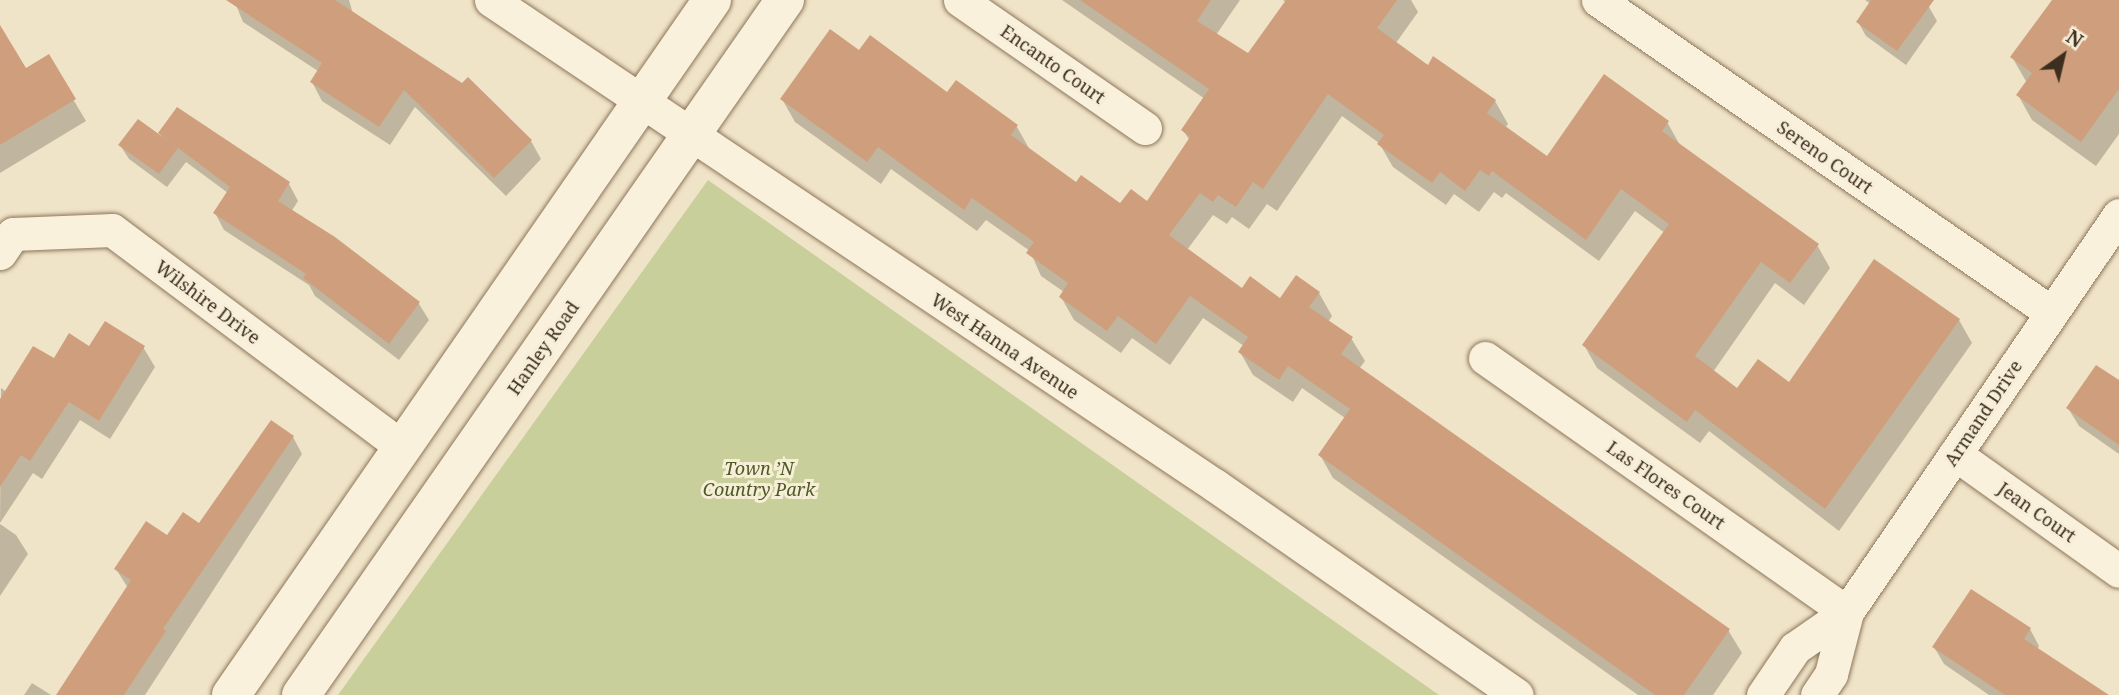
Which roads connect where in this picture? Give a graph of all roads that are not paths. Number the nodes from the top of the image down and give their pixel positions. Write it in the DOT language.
graph roads {
  1 [pos="491,0"];
  2 [pos="712,0"];
  3 [pos="785,0"];
  4 [pos="960,0"];
  5 [pos="1598,0"];
  6 [pos="641,104"];
  7 [pos="1145,128"];
  8 [pos="690,137"];
  9 [pos="2119,215"];
  10 [pos="0,253"];
  11 [pos="2052,313"];
  12 [pos="1485,358"];
  13 [pos="402,448"];
  14 [pos="1955,454"];
  15 [pos="2119,571"];
  16 [pos="1847,612"];
  17 [pos="231,695"];
  18 [pos="301,695"];
  19 [pos="1517,695"];
  20 [pos="1763,695"];
  21 [pos="1816,695"];
  1 -- 6 [label="street, West Hanna Avenue"];
  2 -- 6 [label="main road"];
  3 -- 8 [label="main road, Hanley Road"];
  4 -- 7 [label="street, Encanto Court"];
  5 -- 11 [label="street, Sereno Court"];
  6 -- 8 [label="street, West Hanna Avenue"];
  6 -- 13 [label="main road"];
  8 -- 18 [label="main road, Hanley Road"];
  8 -- 19 [label="street, West Hanna Avenue"];
  9 -- 11 [label="street, Armand Drive"];
  10 -- 13 [label="street, Wilshire Drive"];
  11 -- 14 [label="street, Armand Drive"];
  12 -- 16 [label="street, Las Flores Court"];
  13 -- 17 [label="main road"];
  14 -- 15 [label="street, Jean Court"];
  14 -- 16 [label="street, Armand Drive"];
  16 -- 20 [label="street, Armand Drive"];
  16 -- 21 [label="street, Armand Drive"];
}
